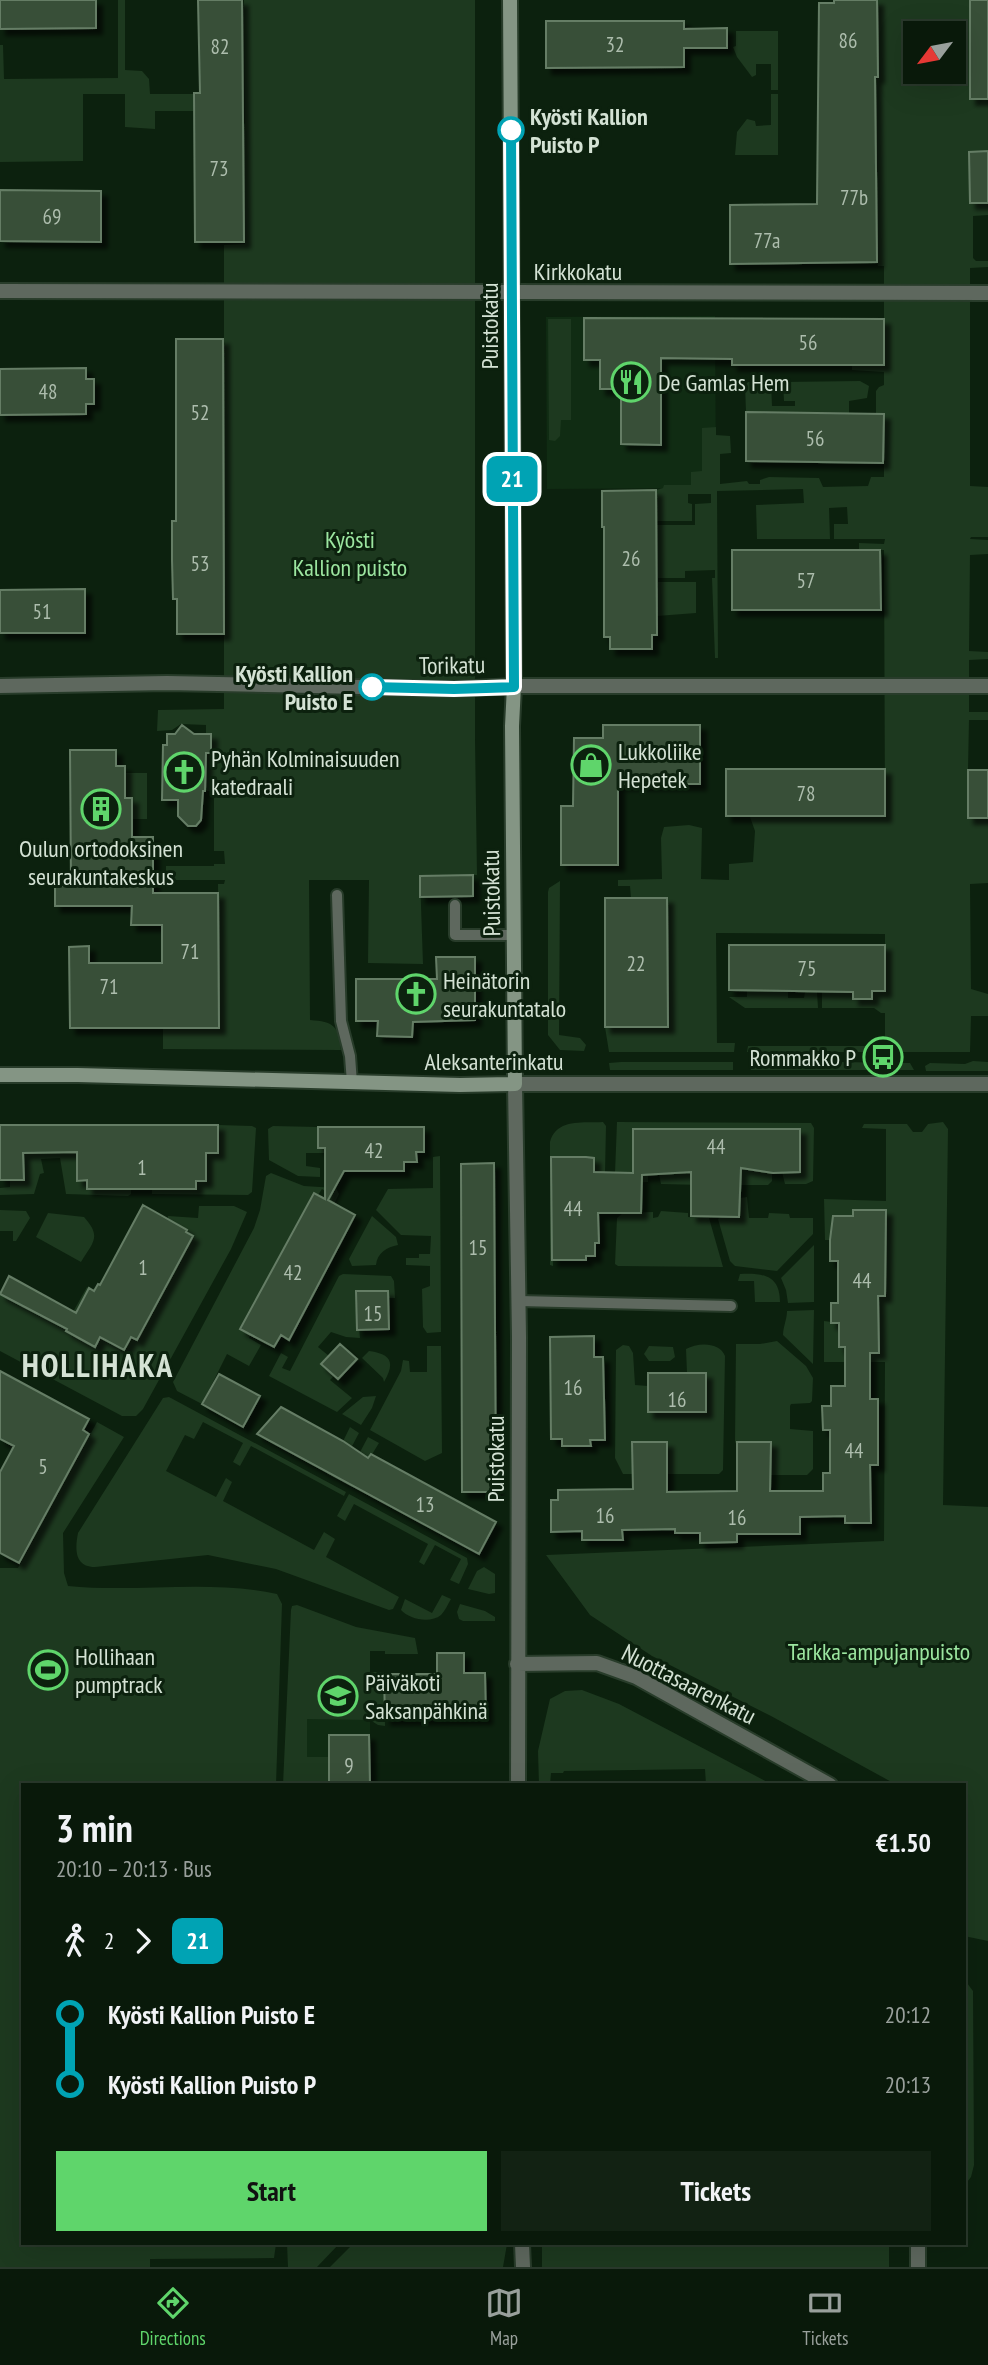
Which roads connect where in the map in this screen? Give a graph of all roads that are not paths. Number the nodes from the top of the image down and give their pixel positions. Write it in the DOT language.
graph roads {
  1 [pos="510,0"];
  2 [pos="0,291"];
  3 [pos="512,293"];
  4 [pos="988,293"];
  5 [pos="0,686"];
  6 [pos="988,686"];
  7 [pos="514,687"];
  8 [pos="337,895"];
  9 [pos="455,905"];
  10 [pos="514,935"];
  11 [pos="0,1075"];
  12 [pos="352,1083"];
  13 [pos="515,1084"];
  14 [pos="988,1084"];
  15 [pos="519,1301"];
  16 [pos="731,1306"];
  17 [pos="517,1664"];
  18 [pos="519,1783"];
  19 [pos="826,1783"];
  20 [pos="523,2245"];
  21 [pos="919,2245"];
  22 [pos="523,2267"];
  23 [pos="918,2267"];
  1 -- 3 [label="main road, Puistokatu"];
  2 -- 3 [label="street, Kirkkokatu"];
  3 -- 4 [label="street, Kirkkokatu"];
  3 -- 7 [label="main road, Puistokatu"];
  5 -- 7 [label="street, Torikatu"];
  6 -- 7 [label="street, Torikatu"];
  7 -- 10 [label="main road, Puistokatu"];
  8 -- 12 [label="lane"];
  9 -- 10 [label="lane"];
  10 -- 13 [label="main road, Puistokatu"];
  11 -- 12 [label="main road, Aleksanterinkatu"];
  12 -- 13 [label="main road, Aleksanterinkatu"];
  13 -- 14 [label="street, Aleksanterinkatu"];
  13 -- 15 [label="street, Puistokatu"];
  15 -- 16 [label="lane"];
  15 -- 17 [label="street, Puistokatu"];
  17 -- 18 [label="street, Puistokatu"];
  17 -- 19 [label="street, Nuottasaarenkatu"];
  20 -- 22 [label="street"];
  21 -- 23 [label="street"];
}
